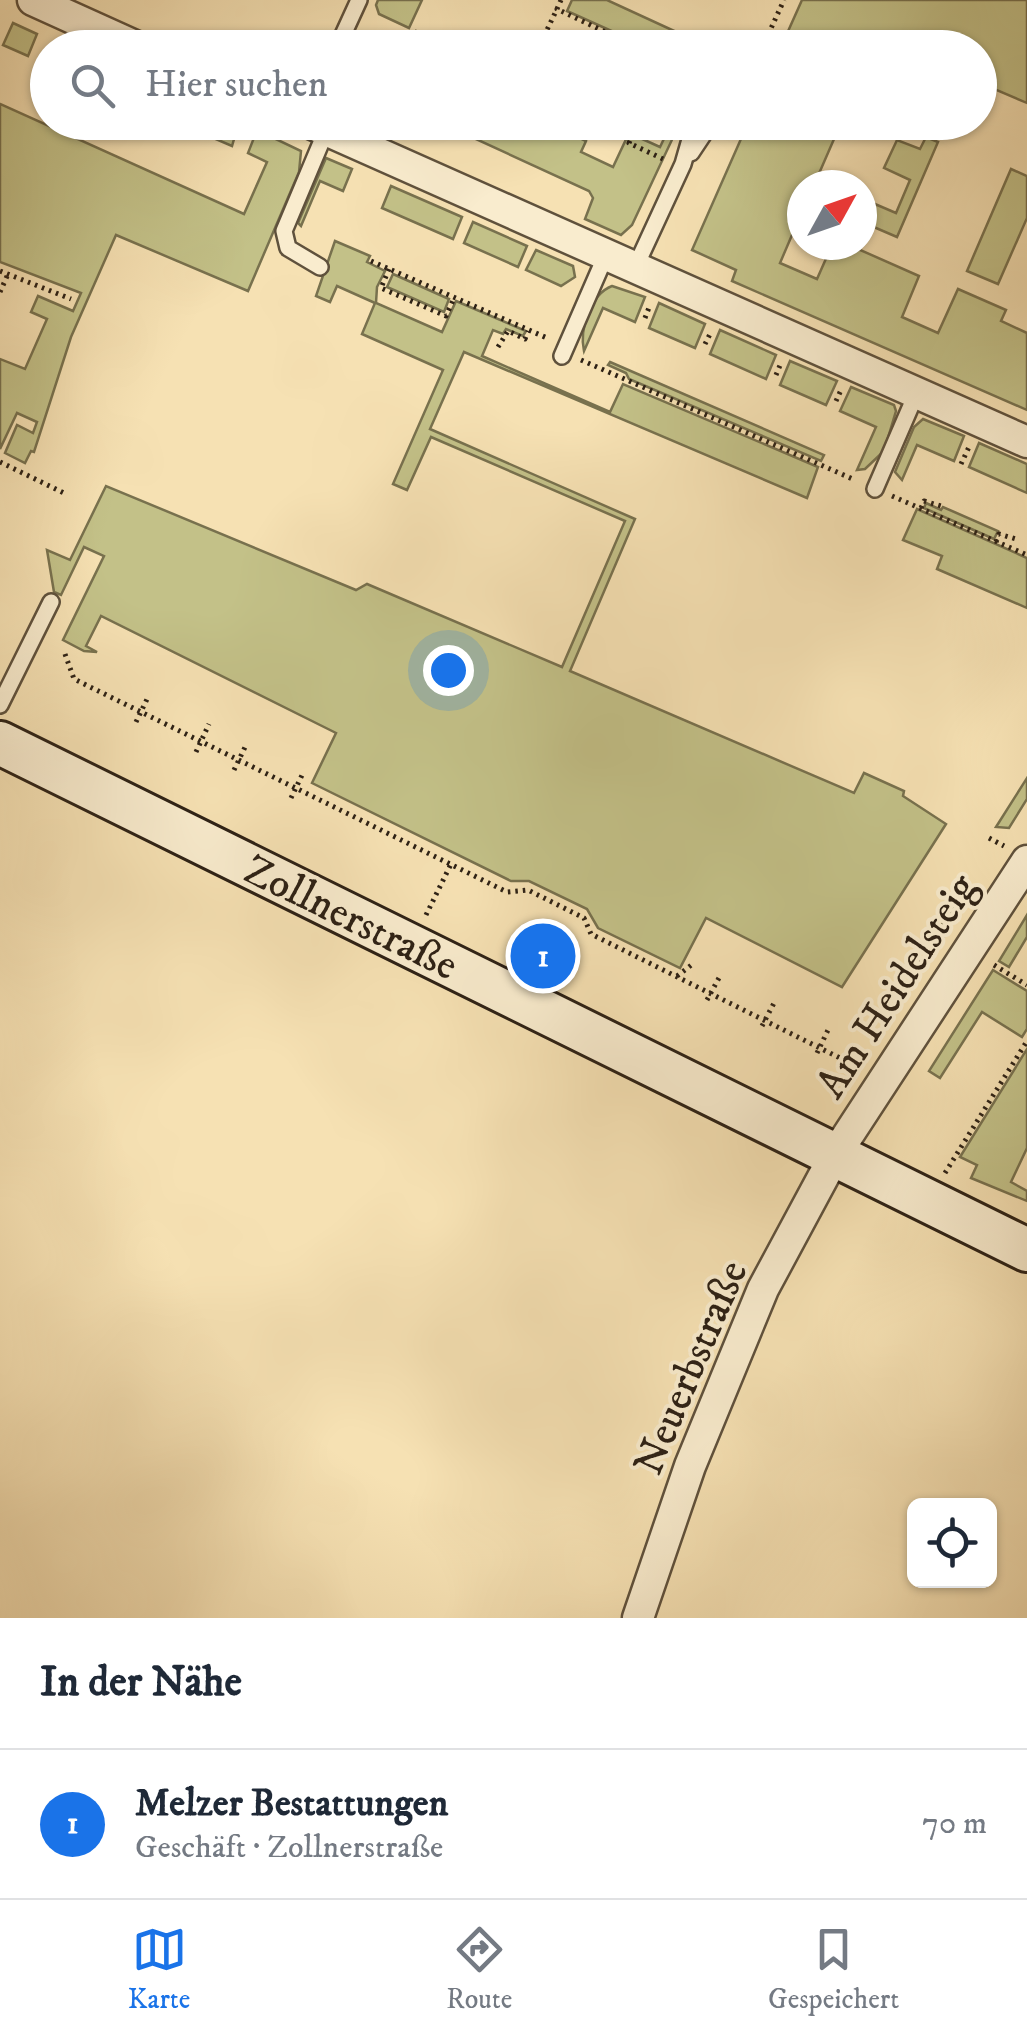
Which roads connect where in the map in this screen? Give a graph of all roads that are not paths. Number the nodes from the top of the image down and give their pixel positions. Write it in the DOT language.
graph roads {
  1 [pos="33,0"];
  2 [pos="359,0"];
  3 [pos="99,30"];
  4 [pos="345,30"];
  5 [pos="313,140"];
  6 [pos="346,140"];
  7 [pos="694,140"];
  8 [pos="606,255"];
  9 [pos="320,268"];
  10 [pos="635,268"];
  11 [pos="564,351"];
  12 [pos="916,392"];
  13 [pos="1027,442"];
  14 [pos="875,488"];
  15 [pos="51,602"];
  16 [pos="0,705"];
  17 [pos="0,742"];
  18 [pos="1027,860"];
  19 [pos="834,1155"];
  20 [pos="1027,1250"];
  21 [pos="638,1618"];
  1 -- 3 [label="street"];
  2 -- 4 [label="lane"];
  5 -- 9 [label="lane"];
  6 -- 8 [label="street"];
  7 -- 10 [label="lane"];
  8 -- 10 [label="street"];
  8 -- 11 [label="lane"];
  10 -- 12 [label="street"];
  12 -- 13 [label="street"];
  12 -- 14 [label="lane"];
  15 -- 16 [label="lane"];
  17 -- 19 [label="street, Zollnerstraße"];
  18 -- 19 [label="street, Am Heidelsteig"];
  19 -- 20 [label="street, Zollnerstraße"];
  19 -- 21 [label="street, Neuerbstraße"];
}
